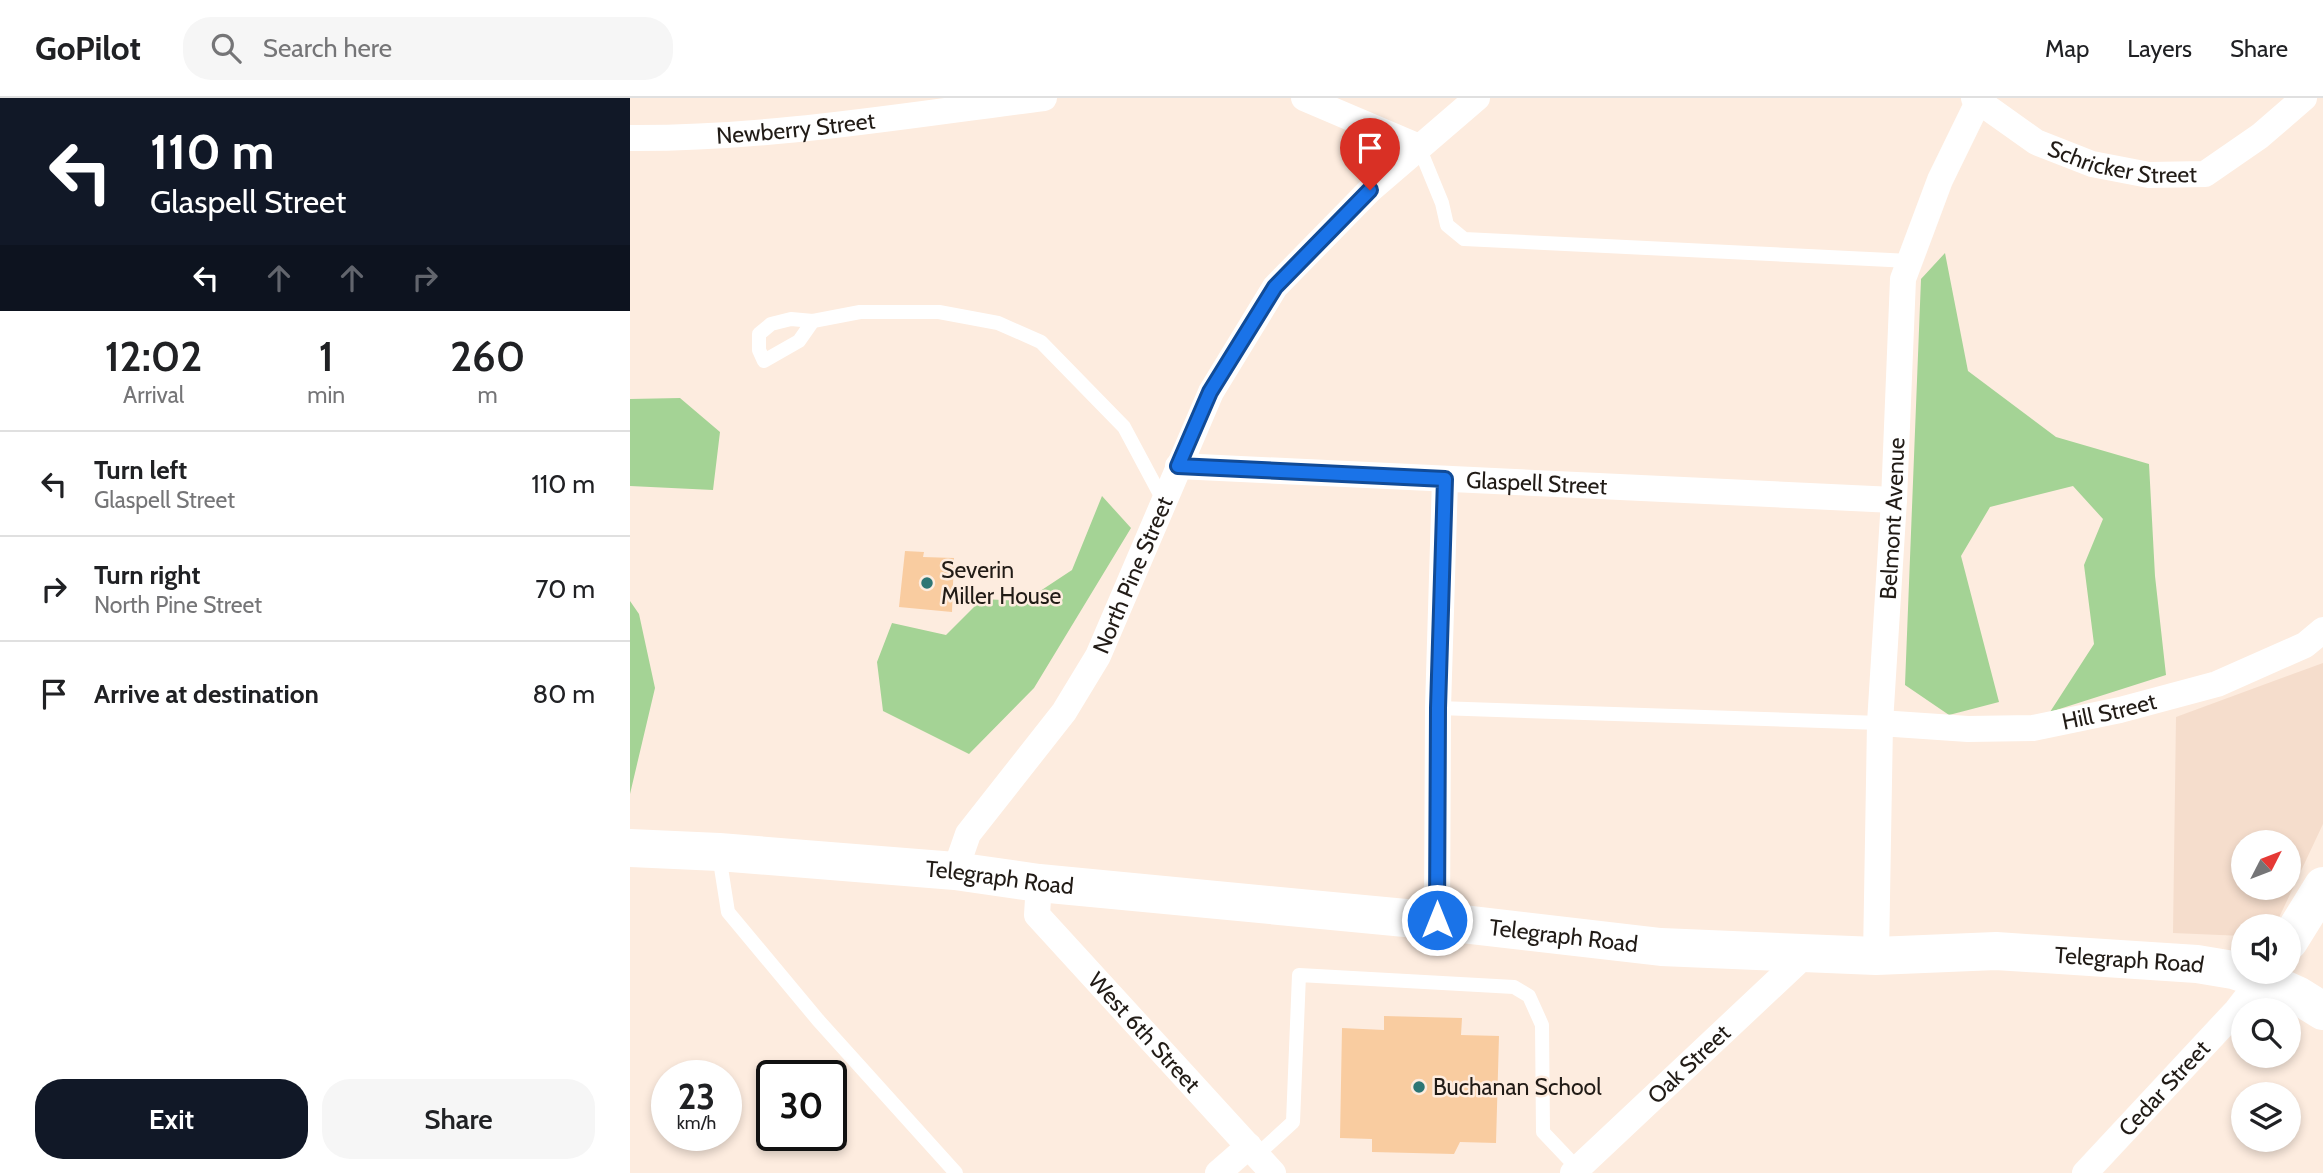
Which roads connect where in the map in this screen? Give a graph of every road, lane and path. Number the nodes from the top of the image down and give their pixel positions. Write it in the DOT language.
graph roads {
  1 [pos="1044,98"];
  2 [pos="1304,98"];
  3 [pos="1477,98"];
  4 [pos="2304,98"];
  5 [pos="1978,99"];
  6 [pos="630,138"];
  7 [pos="1419,147"];
  8 [pos="1910,261"];
  9 [pos="813,321"];
  10 [pos="1178,466"];
  11 [pos="1445,479"];
  12 [pos="1163,500"];
  13 [pos="1894,500"];
  14 [pos="2323,630"];
  15 [pos="1438,708"];
  16 [pos="1880,723"];
  17 [pos="630,848"];
  18 [pos="719,852"];
  19 [pos="955,871"];
  20 [pos="1039,883"];
  21 [pos="2323,886"];
  22 [pos="1437,920"];
  23 [pos="2301,921"];
  24 [pos="1806,954"];
  25 [pos="1876,956"];
  26 [pos="2231,970"];
  27 [pos="2257,984"];
  28 [pos="2279,984"];
  29 [pos="2323,1011"];
  30 [pos="1259,1158"];
  31 [pos="1578,1171"];
  32 [pos="956,1173"];
  33 [pos="1218,1173"];
  34 [pos="2085,1173"];
  1 -- 6 [label="street, Newberry Street"];
  2 -- 7 [label="street"];
  3 -- 7 [label="street, North Pine Street"];
  4 -- 5 [label="street, Schricker Street"];
  5 -- 8 [label="street, Belmont Avenue"];
  7 -- 8 [label="lane"];
  7 -- 10 [label="street, North Pine Street"];
  8 -- 13 [label="street, Belmont Avenue"];
  9 -- 12 [label="lane"];
  10 -- 11 [label="street, Glaspell Street"];
  10 -- 12 [label="street, North Pine Street"];
  11 -- 13 [label="street, Glaspell Street"];
  11 -- 15 [label="street"];
  12 -- 19 [label="street, North Pine Street"];
  13 -- 16 [label="street, Belmont Avenue"];
  14 -- 16 [label="street, Hill Street"];
  15 -- 16 [label="lane"];
  15 -- 22 [label="street"];
  16 -- 25 [label="street, Belmont Avenue"];
  17 -- 18 [label="street, Telegraph Road"];
  18 -- 19 [label="street, Telegraph Road"];
  18 -- 32 [label="lane"];
  19 -- 20 [label="street, Telegraph Road"];
  20 -- 22 [label="street, Telegraph Road"];
  20 -- 30 [label="street, West 6th Street"];
  21 -- 23 [label="street"];
  22 -- 24 [label="street, Telegraph Road"];
  24 -- 25 [label="street, Telegraph Road"];
  24 -- 31 [label="street, Oak Street"];
  25 -- 26 [label="street, Telegraph Road"];
  27 -- 34 [label="street, Cedar Street"];
  28 -- 29 [label="street, Telegraph Road"];
  30 -- 31 [label="lane"];
  30 -- 33 [label="street"];
}
